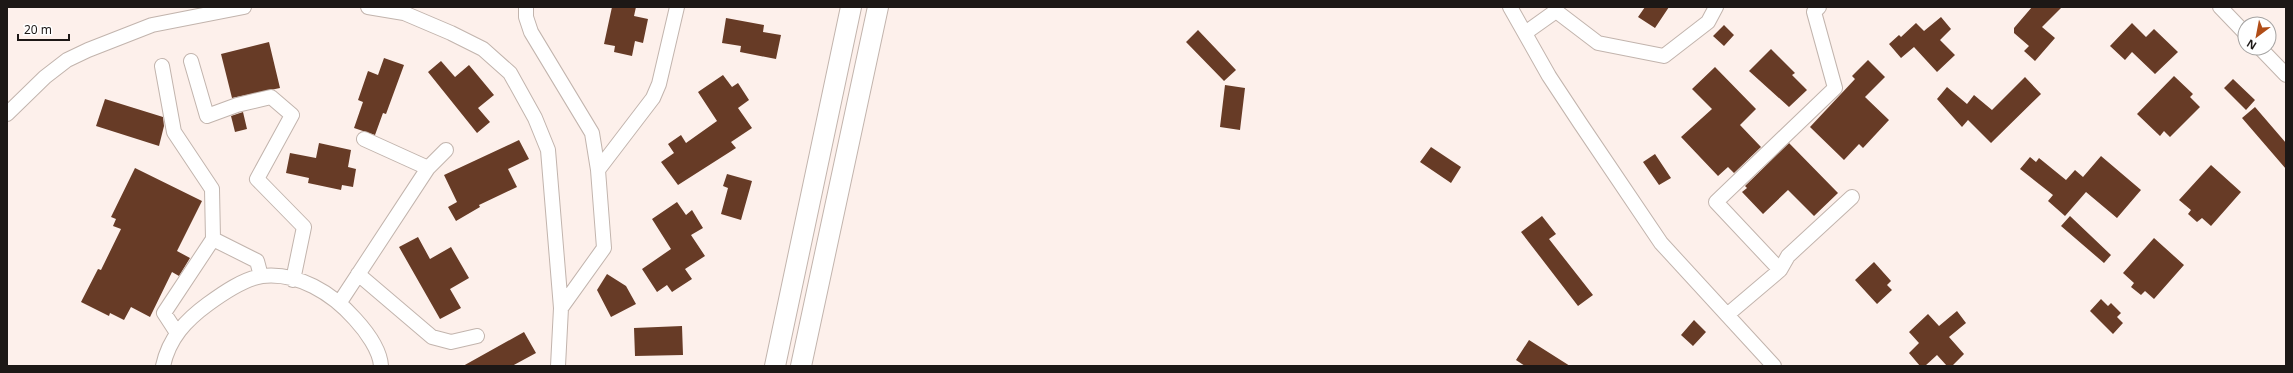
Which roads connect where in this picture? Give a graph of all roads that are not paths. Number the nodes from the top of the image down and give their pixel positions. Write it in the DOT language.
graph roads {
  1 [pos="244,7"];
  2 [pos="368,7"];
  3 [pos="526,7"];
  4 [pos="677,7"];
  5 [pos="851,7"];
  6 [pos="878,7"];
  7 [pos="1510,7"];
  8 [pos="1716,7"];
  9 [pos="1819,7"];
  10 [pos="2220,7"];
  11 [pos="2237,24"];
  12 [pos="1525,33"];
  13 [pos="2268,56"];
  14 [pos="190,61"];
  15 [pos="162,66"];
  16 [pos="2286,75"];
  17 [pos="7,114"];
  18 [pos="364,139"];
  19 [pos="446,150"];
  20 [pos="428,168"];
  21 [pos="598,170"];
  22 [pos="1852,197"];
  23 [pos="213,239"];
  24 [pos="1780,270"];
  25 [pos="358,274"];
  26 [pos="261,276"];
  27 [pos="293,280"];
  28 [pos="340,302"];
  29 [pos="561,308"];
  30 [pos="1727,315"];
  31 [pos="784,318"];
  32 [pos="809,322"];
  33 [pos="177,333"];
  34 [pos="477,336"];
  35 [pos="163,366"];
  36 [pos="381,366"];
  37 [pos="558,366"];
  38 [pos="775,366"];
  39 [pos="801,366"];
  40 [pos="1774,366"];
  1 -- 17 [label="street"];
  2 -- 29 [label="street"];
  3 -- 21 [label="street"];
  4 -- 21 [label="street"];
  5 -- 31 [label="street"];
  6 -- 32 [label="street"];
  7 -- 12 [label="street"];
  8 -- 12 [label="street"];
  9 -- 24 [label="street"];
  10 -- 11 [label="street"];
  12 -- 30 [label="street"];
  13 -- 16 [label="street"];
  14 -- 27 [label="street"];
  15 -- 23 [label="street"];
  18 -- 20 [label="street"];
  19 -- 20 [label="street"];
  20 -- 25 [label="street"];
  21 -- 29 [label="street"];
  22 -- 24 [label="street"];
  23 -- 26 [label="street"];
  23 -- 33 [label="street"];
  24 -- 30 [label="street"];
  25 -- 28 [label="street"];
  25 -- 34 [label="street"];
  26 -- 27 [label="street"];
  26 -- 33 [label="street"];
  27 -- 28 [label="street"];
  28 -- 36 [label="street"];
  29 -- 37 [label="street"];
  30 -- 40 [label="street"];
  31 -- 32 [label="street"];
  31 -- 38 [label="street"];
  32 -- 39 [label="street"];
  33 -- 35 [label="street"];
}
